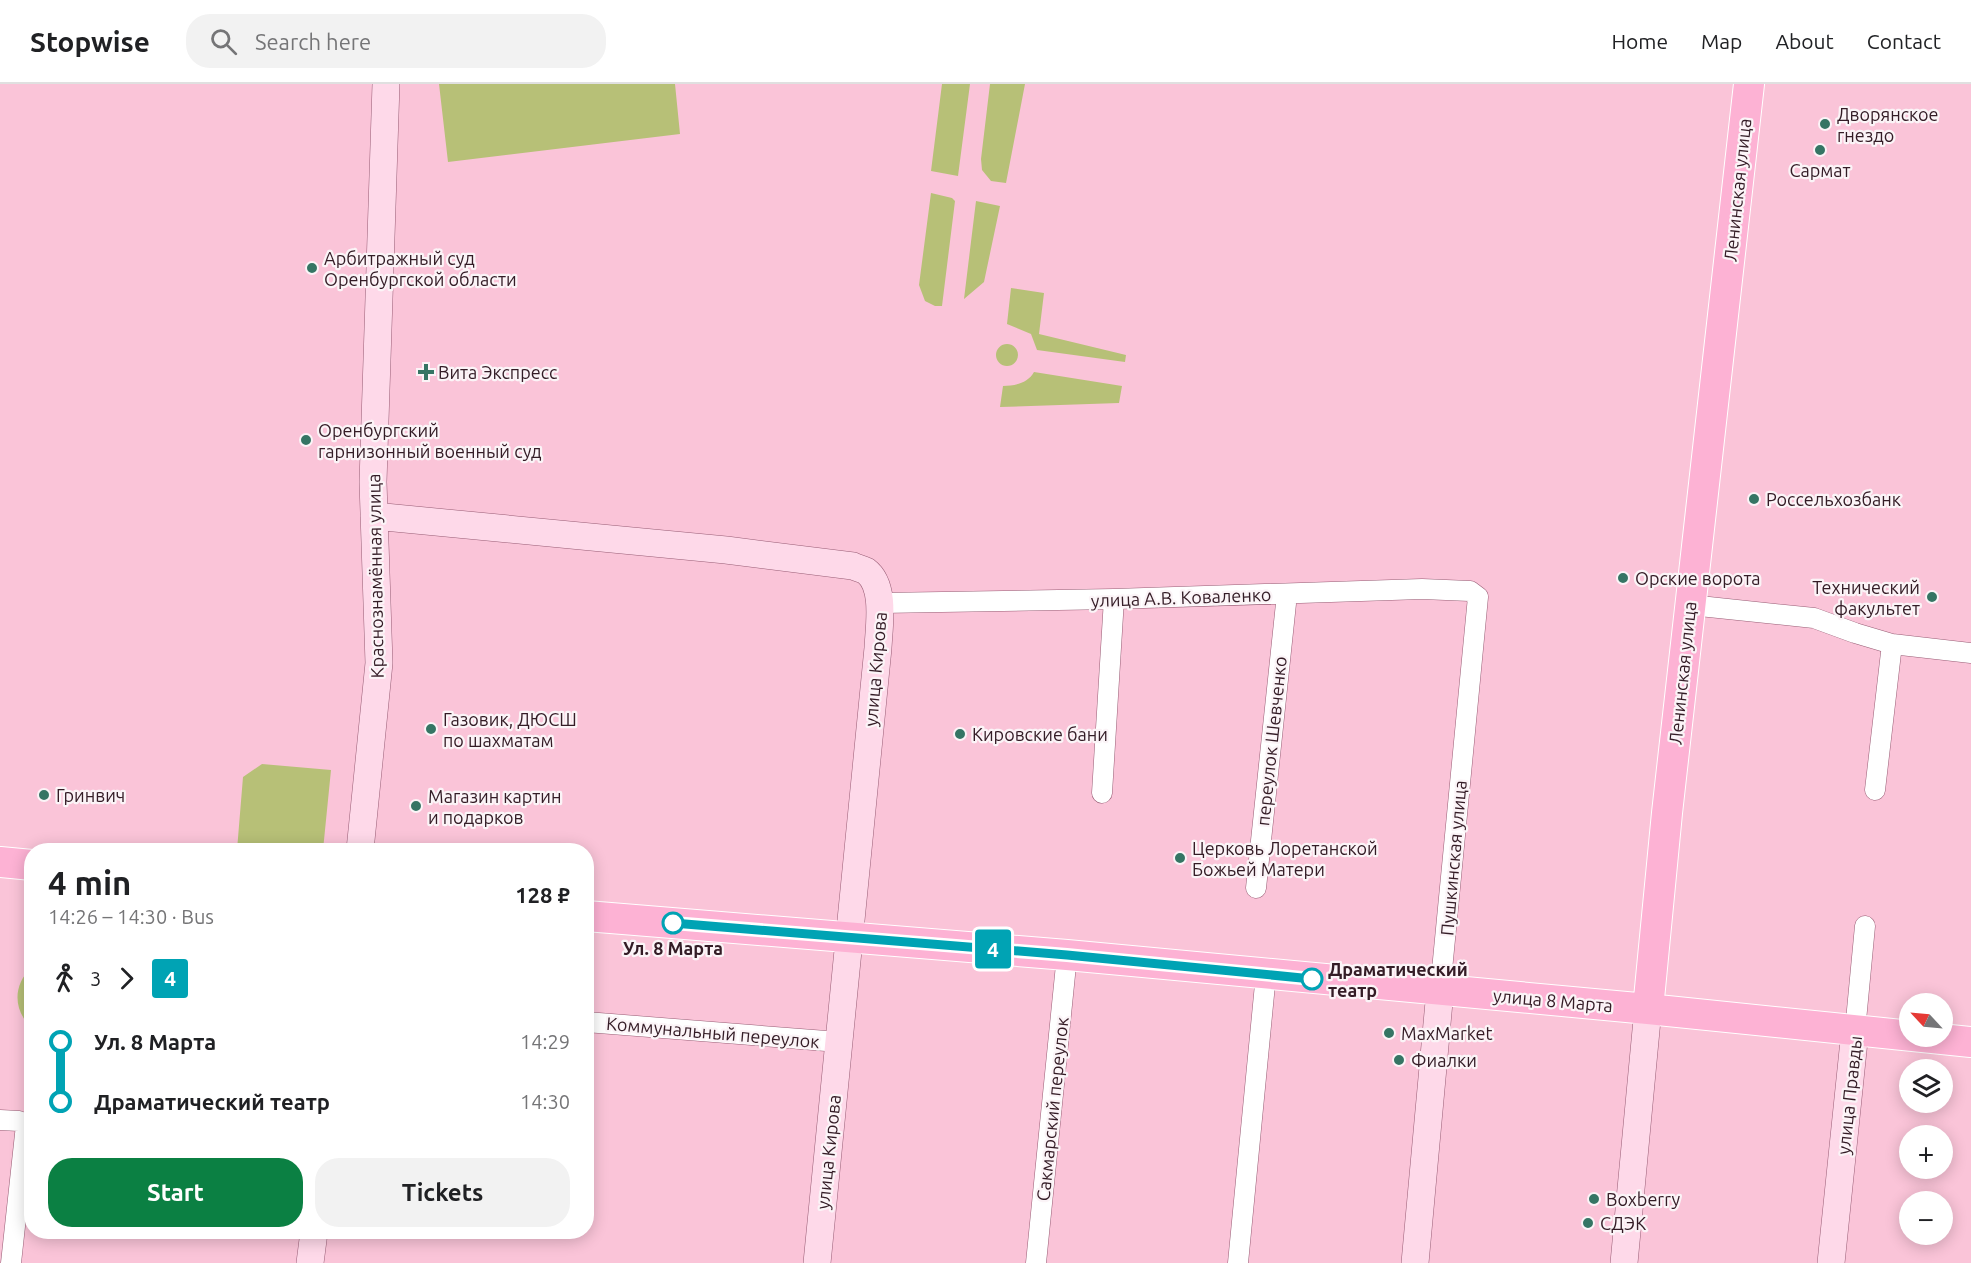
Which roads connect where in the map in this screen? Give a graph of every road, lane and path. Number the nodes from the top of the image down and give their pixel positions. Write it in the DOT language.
graph roads {
  1 [pos="386,84"];
  2 [pos="1749,84"];
  3 [pos="374,516"];
  4 [pos="1287,594"];
  5 [pos="1478,597"];
  6 [pos="1114,599"];
  7 [pos="881,603"];
  8 [pos="1690,605"];
  9 [pos="1892,644"];
  10 [pos="1971,653"];
  11 [pos="1875,790"];
  12 [pos="1102,793"];
  13 [pos="361,843"];
  14 [pos="0,862"];
  15 [pos="24,864"];
  16 [pos="1256,888"];
  17 [pos="594,917"];
  18 [pos="1865,926"];
  19 [pos="848,938"];
  20 [pos="1067,955"];
  21 [pos="1266,974"];
  22 [pos="1440,991"];
  23 [pos="1648,1009"];
  24 [pos="594,1023"];
  25 [pos="1855,1031"];
  26 [pos="838,1042"];
  27 [pos="1971,1042"];
  28 [pos="0,1120"];
  29 [pos="24,1124"];
  30 [pos="24,1143"];
  31 [pos="313,1239"];
  32 [pos="11,1263"];
  33 [pos="310,1263"];
  34 [pos="817,1263"];
  35 [pos="1036,1263"];
  36 [pos="1238,1263"];
  37 [pos="1415,1263"];
  38 [pos="1624,1263"];
  39 [pos="1831,1263"];
  1 -- 3 [label="main road, Краснознамённая улица"];
  2 -- 8 [label="main road, Ленинская улица"];
  3 -- 7 [label="main road, улица Кирова"];
  3 -- 13 [label="main road, Краснознамённая улица"];
  4 -- 5 [label="street, улица А.В. Коваленко"];
  4 -- 6 [label="street, улица А.В. Коваленко"];
  4 -- 16 [label="street, переулок Шевченко"];
  5 -- 22 [label="street, Пушкинская улица"];
  6 -- 7 [label="street, улица А.В. Коваленко"];
  6 -- 12 [label="street"];
  7 -- 19 [label="main road, улица Кирова"];
  8 -- 9 [label="street"];
  8 -- 23 [label="main road, Ленинская улица"];
  9 -- 10 [label="street"];
  9 -- 11 [label="street"];
  14 -- 15 [label="main road"];
  17 -- 19 [label="main road, улица 8 Марта"];
  18 -- 25 [label="street, улица Правды"];
  19 -- 20 [label="main road, улица 8 Марта"];
  19 -- 26 [label="main road, улица Кирова"];
  20 -- 21 [label="main road, улица 8 Марта"];
  20 -- 35 [label="street, Сакмарский переулок"];
  21 -- 22 [label="main road, улица 8 Марта"];
  21 -- 36 [label="street"];
  22 -- 23 [label="main road, улица 8 Марта"];
  22 -- 37 [label="main road, Пушкинская улица"];
  23 -- 25 [label="main road, улица 8 Марта"];
  23 -- 38 [label="main road, Ленинская улица"];
  24 -- 26 [label="street, Коммунальный переулок"];
  25 -- 27 [label="main road, улица 8 Марта"];
  25 -- 39 [label="main road, улица Правды"];
  26 -- 34 [label="main road, улица Кирова"];
  28 -- 29 [label="street"];
  30 -- 32 [label="street"];
  31 -- 33 [label="main road"];
}
